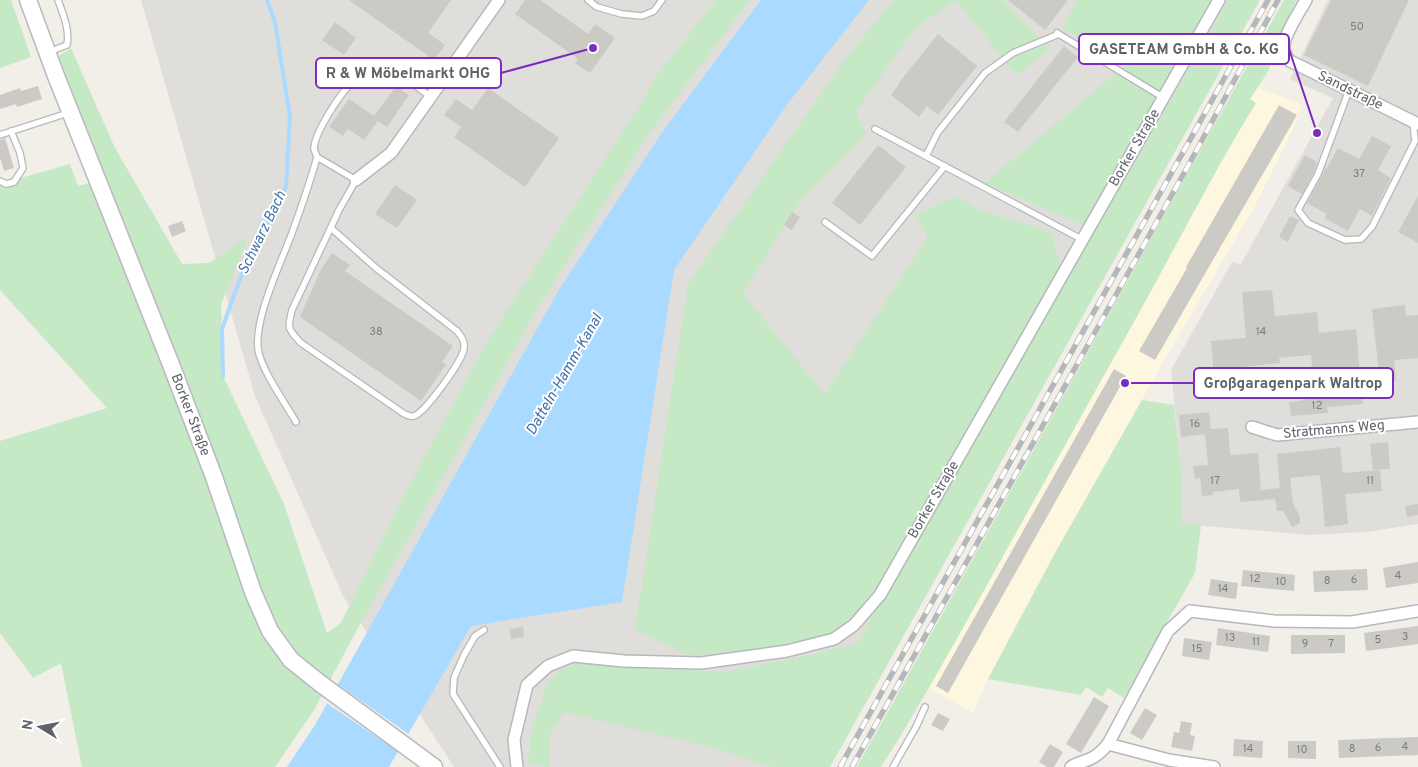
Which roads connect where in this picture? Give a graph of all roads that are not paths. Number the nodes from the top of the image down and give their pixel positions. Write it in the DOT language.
graph roads {
  1 [pos="28,0"];
  2 [pos="58,0"];
  3 [pos="499,0"];
  4 [pos="588,0"];
  5 [pos="662,0"];
  6 [pos="1219,0"];
  7 [pos="1306,0"];
  8 [pos="47,53"];
  9 [pos="1350,90"];
  10 [pos="431,97"];
  11 [pos="1164,98"];
  12 [pos="70,112"];
  13 [pos="1416,123"];
  14 [pos="875,129"];
  15 [pos="11,131"];
  16 [pos="0,135"];
  17 [pos="926,156"];
  18 [pos="317,157"];
  19 [pos="945,166"];
  20 [pos="356,180"];
  21 [pos="0,181"];
  22 [pos="825,222"];
  23 [pos="330,228"];
  24 [pos="1083,240"];
  25 [pos="296,422"];
  26 [pos="1418,422"];
  27 [pos="1252,427"];
  28 [pos="1418,611"];
  29 [pos="484,630"];
  30 [pos="925,706"];
  31 [pos="1108,744"];
  32 [pos="434,767"];
  33 [pos="500,767"];
  34 [pos="517,767"];
  35 [pos="893,767"];
  36 [pos="1071,767"];
  37 [pos="1214,767"];
  1 -- 8 [label="street, Borker Straße"];
  2 -- 8 [label="lane"];
  3 -- 10 [label="street"];
  4 -- 5 [label="lane"];
  6 -- 11 [label="street, Borker Straße"];
  7 -- 9 [label="street, Sandstraße"];
  8 -- 12 [label="street, Borker Straße"];
  9 -- 13 [label="street, Sandstraße"];
  9 -- 13 [label="lane"];
  10 -- 18 [label="lane"];
  10 -- 20 [label="street"];
  11 -- 17 [label="lane"];
  11 -- 24 [label="street, Borker Straße"];
  12 -- 15 [label="lane"];
  12 -- 32 [label="street, Borker Straße"];
  14 -- 17 [label="lane"];
  15 -- 16 [label="lane"];
  15 -- 21 [label="lane"];
  17 -- 19 [label="lane"];
  18 -- 20 [label="lane"];
  18 -- 25 [label="lane"];
  19 -- 22 [label="lane"];
  19 -- 24 [label="lane"];
  20 -- 23 [label="lane"];
  23 -- 23 [label="lane"];
  24 -- 34 [label="street, Borker Straße"];
  26 -- 27 [label="street, Stratmanns Weg"];
  28 -- 31 [label="street"];
  29 -- 33 [label="lane"];
  30 -- 35 [label="lane"];
  31 -- 36 [label="street"];
  31 -- 37 [label="street"];
}
